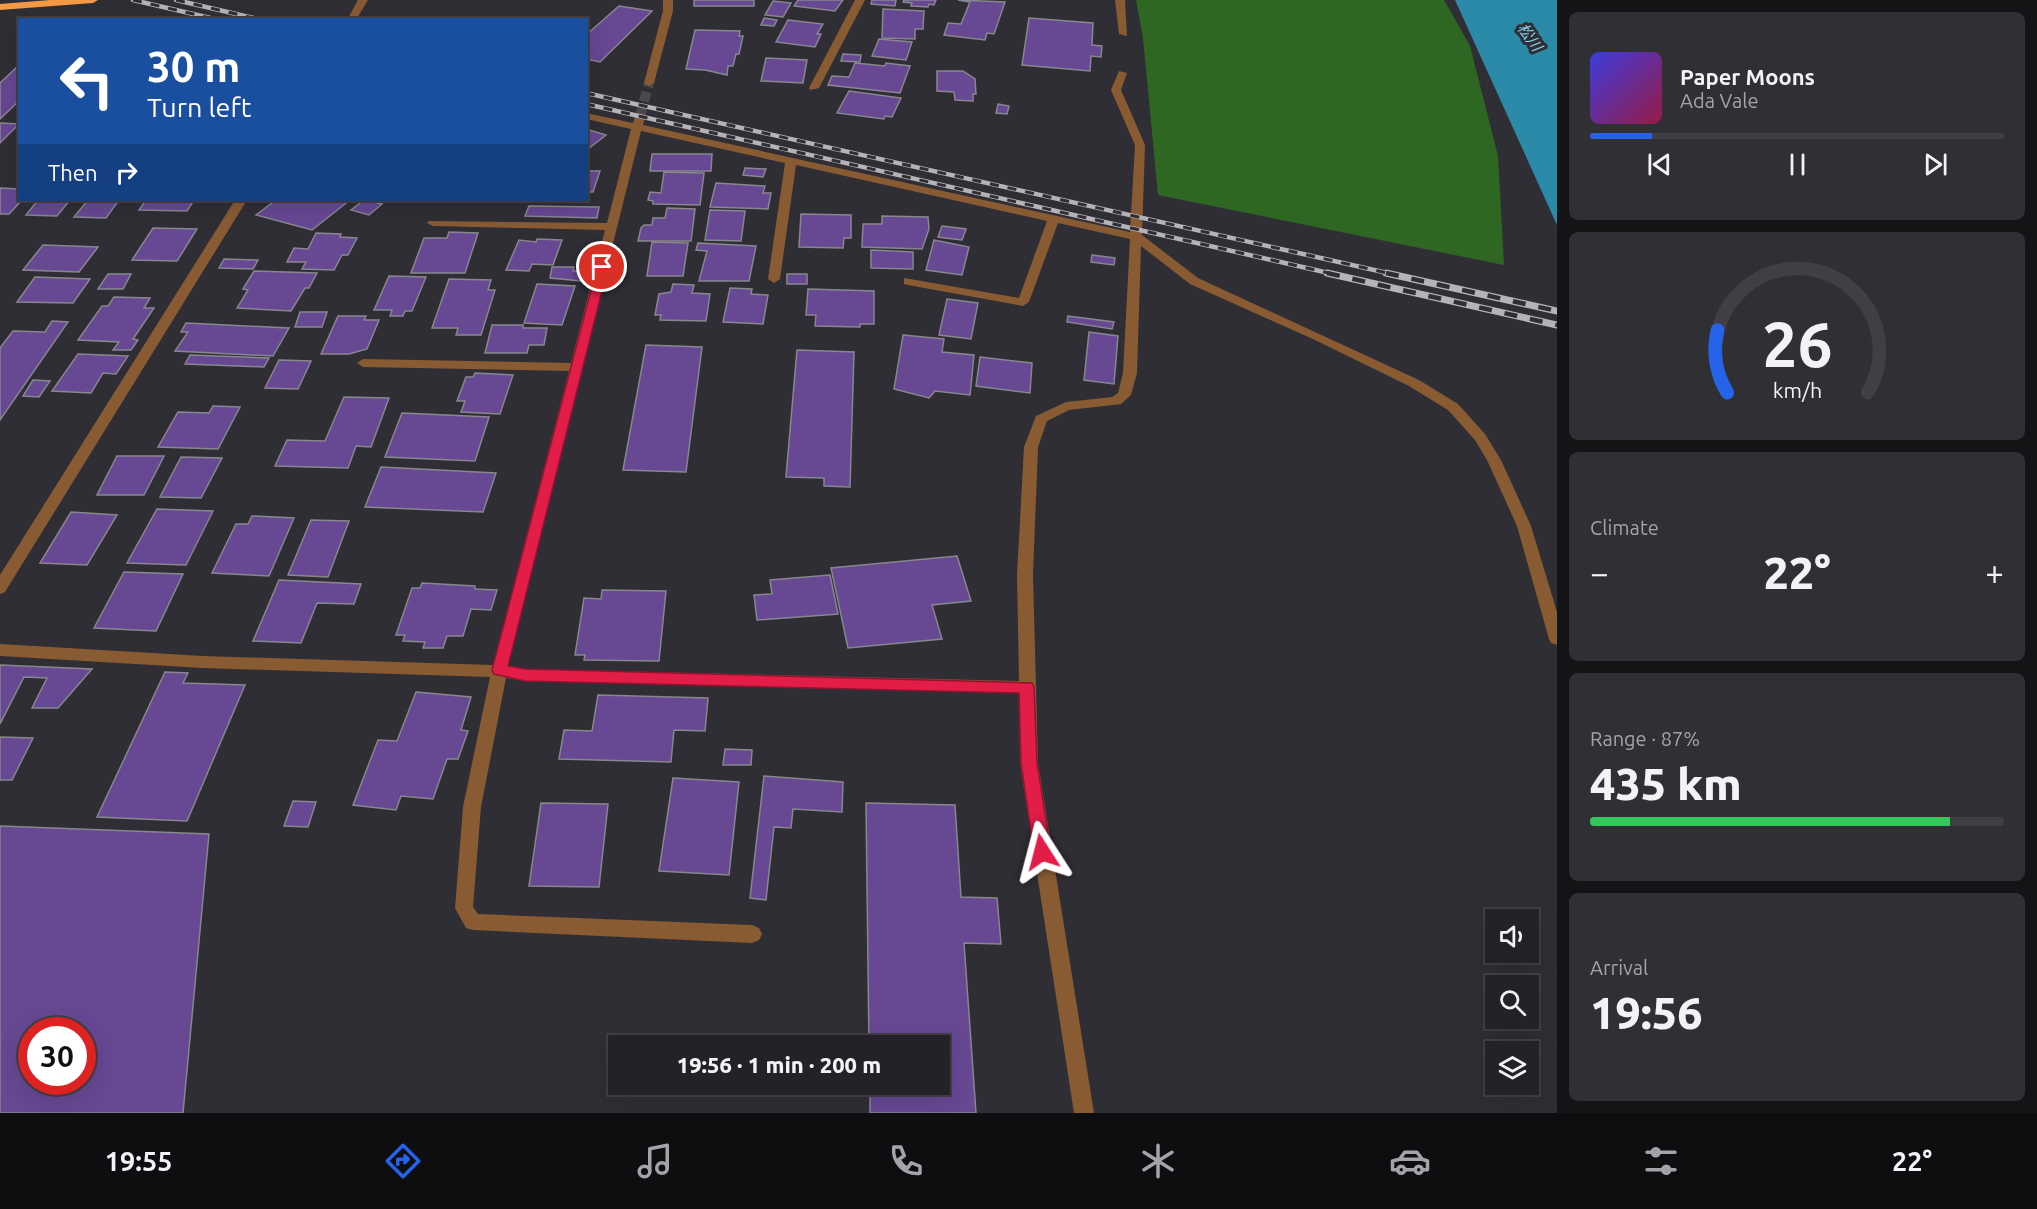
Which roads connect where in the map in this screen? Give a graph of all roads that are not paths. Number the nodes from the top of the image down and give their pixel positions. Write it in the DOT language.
graph roads {
  1 [pos="93,0"];
  2 [pos="363,0"];
  3 [pos="668,0"];
  4 [pos="860,0"];
  5 [pos="1120,0"];
  6 [pos="0,7"];
  7 [pos="352,18"];
  8 [pos="1124,34"];
  9 [pos="1122,73"];
  10 [pos="649,83"];
  11 [pos="814,88"];
  12 [pos="588,116"];
  13 [pos="639,122"];
  14 [pos="791,161"];
  15 [pos="240,201"];
  16 [pos="1053,220"];
  17 [pos="433,223"];
  18 [pos="612,227"];
  19 [pos="1137,237"];
  20 [pos="774,279"];
  21 [pos="908,281"];
  22 [pos="363,363"];
  23 [pos="577,367"];
  24 [pos="0,588"];
  25 [pos="1557,639"];
  26 [pos="0,650"];
  27 [pos="500,670"];
  28 [pos="1026,687"];
  29 [pos="752,934"];
  30 [pos="1084,1113"];
  1 -- 6 [label="highway"];
  2 -- 7 [label="street"];
  3 -- 10 [label="street"];
  4 -- 11 [label="street"];
  5 -- 8 [label="street"];
  9 -- 19 [label="street"];
  12 -- 13 [label="street"];
  13 -- 14 [label="street"];
  13 -- 18 [label="street"];
  14 -- 16 [label="street"];
  14 -- 20 [label="street"];
  15 -- 24 [label="street"];
  16 -- 19 [label="street"];
  16 -- 21 [label="street"];
  17 -- 18 [label="street"];
  18 -- 23 [label="street"];
  19 -- 25 [label="street"];
  19 -- 28 [label="street"];
  22 -- 23 [label="street"];
  23 -- 27 [label="street"];
  26 -- 27 [label="street"];
  27 -- 28 [label="street"];
  27 -- 29 [label="street"];
  28 -- 30 [label="street"];
}
